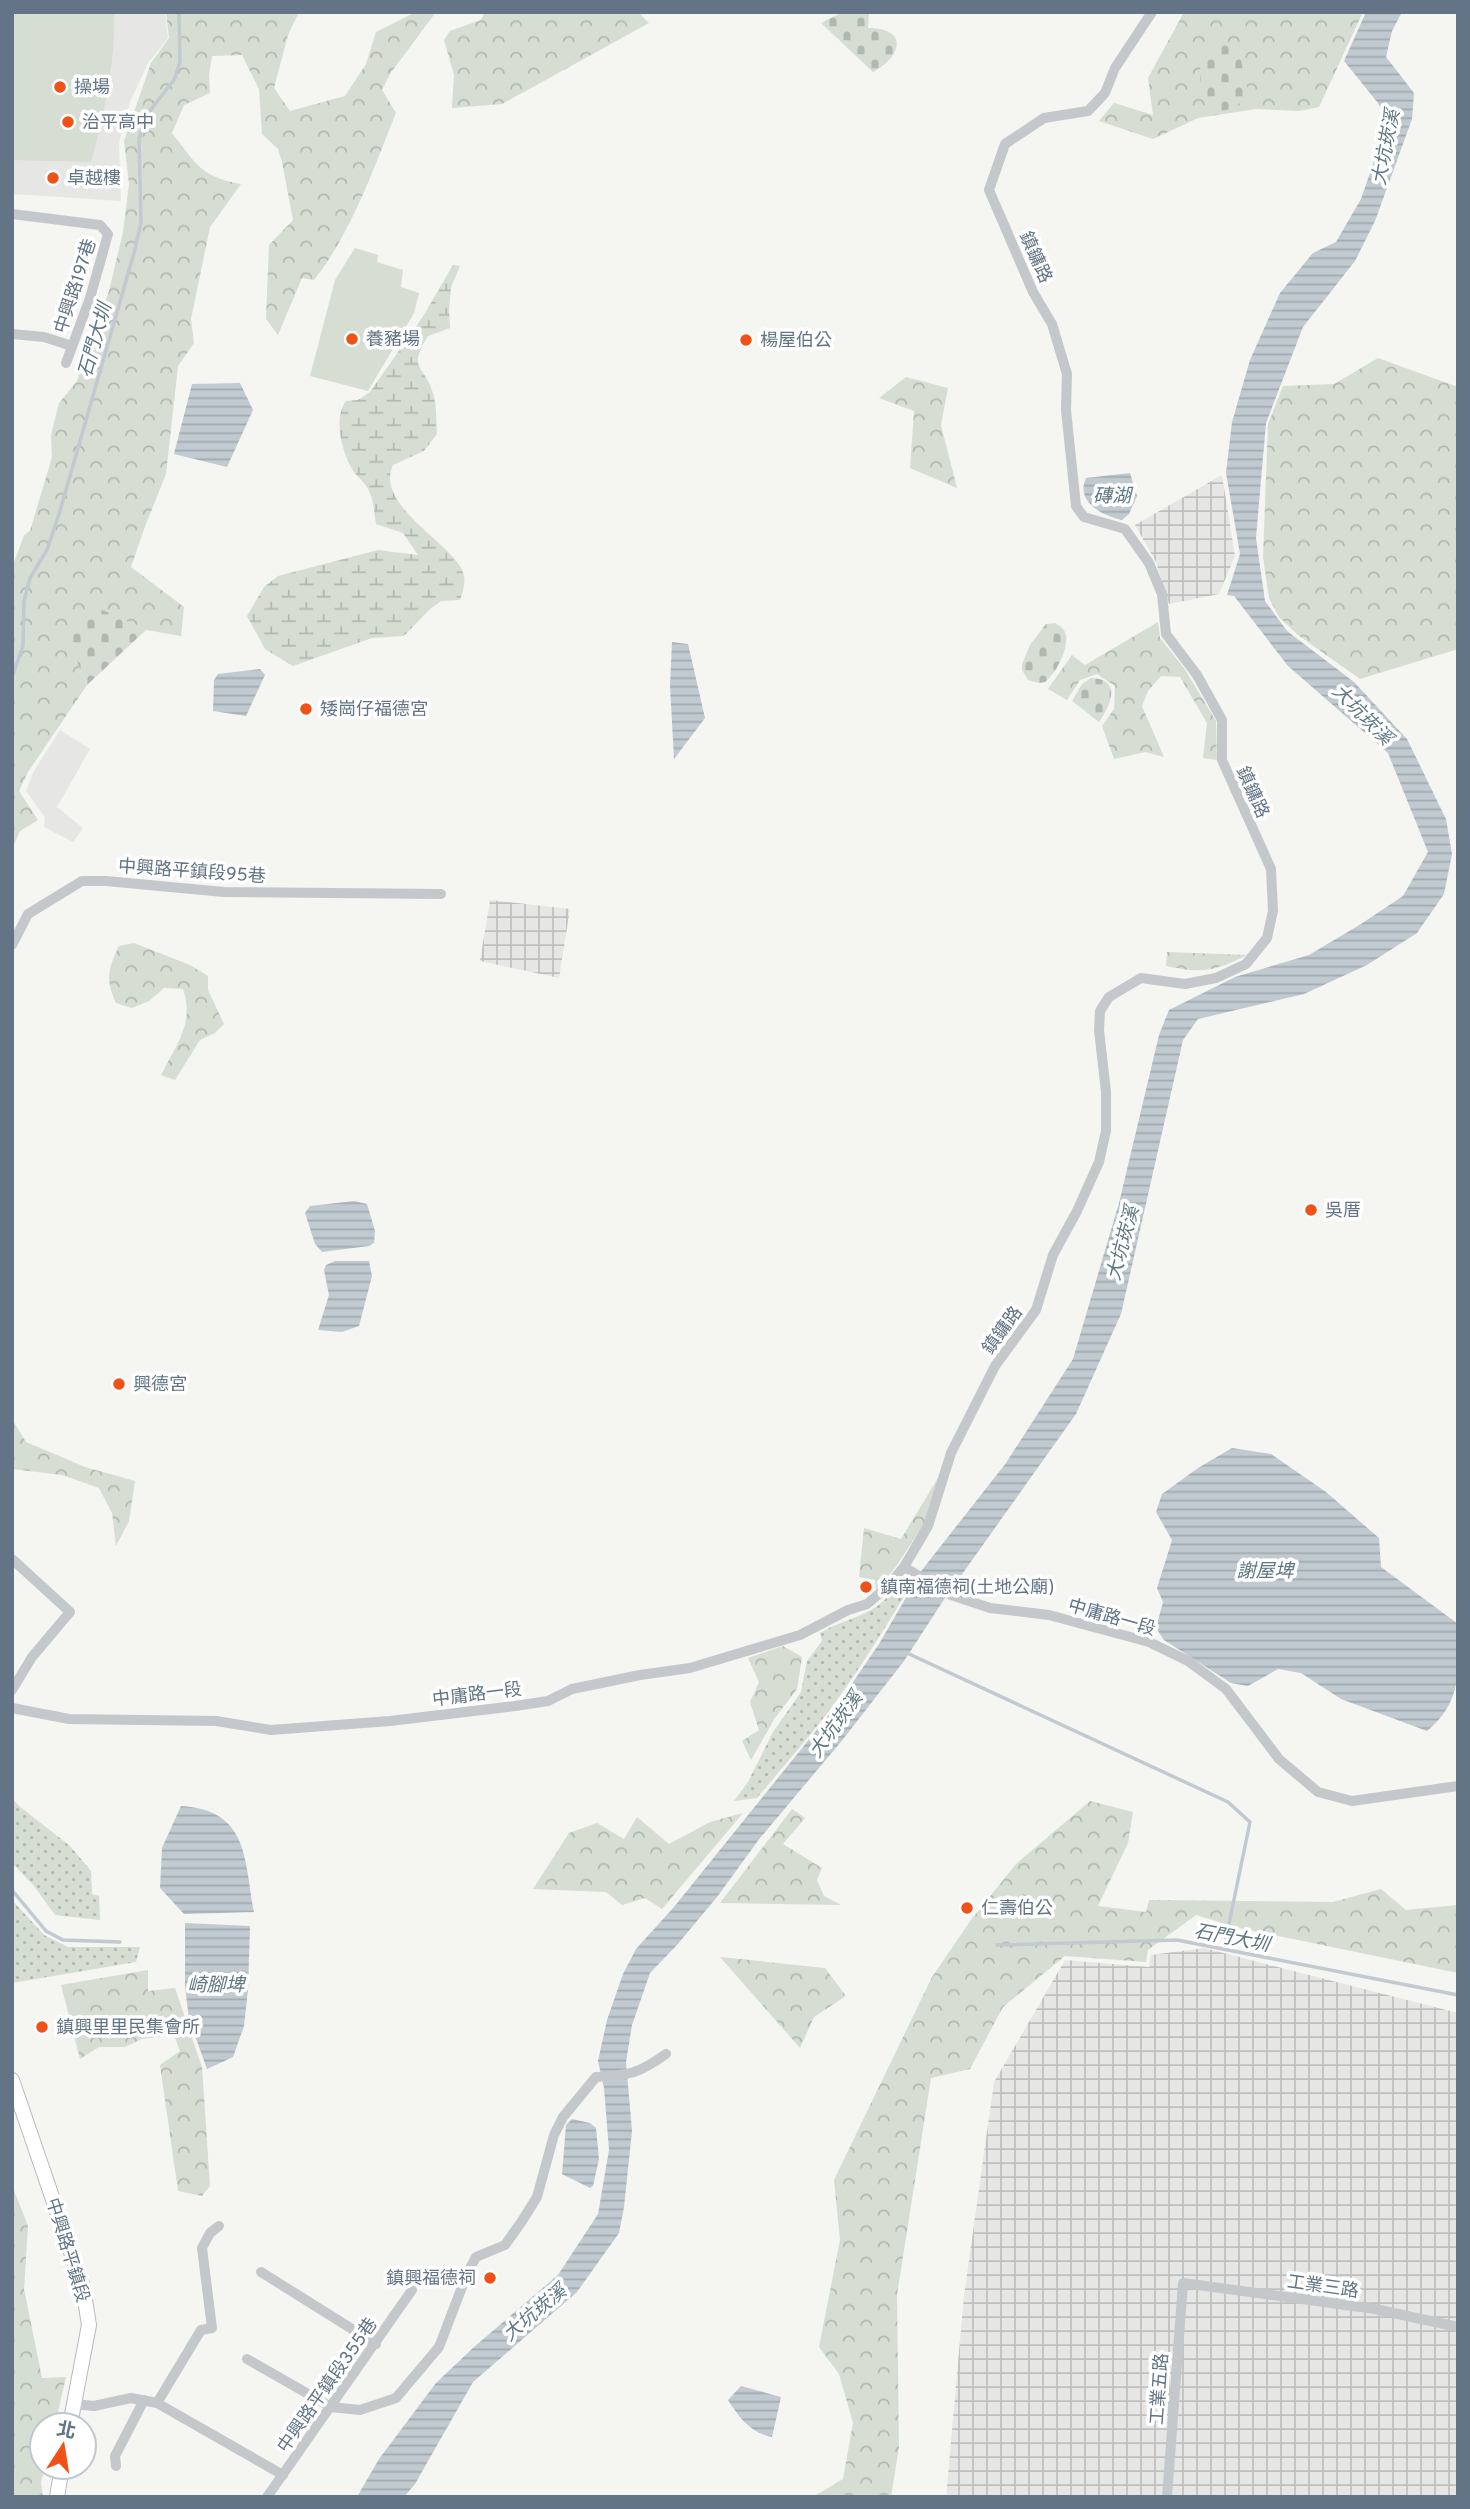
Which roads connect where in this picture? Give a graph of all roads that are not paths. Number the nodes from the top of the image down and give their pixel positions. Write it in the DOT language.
graph roads {
  1 [pos="1152,12"];
  2 [pos="12,214"];
  3 [pos="12,334"];
  4 [pos="72,346"];
  5 [pos="66,363"];
  6 [pos="441,894"];
  7 [pos="12,945"];
  8 [pos="12,1559"];
  9 [pos="904,1567"];
  10 [pos="12,1689"];
  11 [pos="12,1708"];
  12 [pos="1458,1786"];
  13 [pos="666,2054"];
  14 [pos="12,2080"];
  15 [pos="219,2226"];
  16 [pos="261,2272"];
  17 [pos="1183,2283"];
  18 [pos="412,2290"];
  19 [pos="1458,2327"];
  20 [pos="376,2344"];
  21 [pos="247,2359"];
  22 [pos="144,2400"];
  23 [pos="157,2403"];
  24 [pos="74,2404"];
  25 [pos="331,2407"];
  26 [pos="73,2411"];
  27 [pos="116,2466"];
  28 [pos="283,2475"];
  29 [pos="267,2497"];
  30 [pos="1167,2497"];
  1 -- 9 [label="street, 鎮鏞路"];
  2 -- 4 [label="street, 中興路197巷"];
  3 -- 4 [label="street"];
  4 -- 5 [label="street, 中興路197巷"];
  6 -- 7 [label="street, 中興路平鎮段95巷"];
  8 -- 10 [label="street"];
  9 -- 11 [label="street, 中庸路一段"];
  9 -- 12 [label="street, 中庸路一段"];
  13 -- 25 [label="street"];
  14 -- 24 [label="street, 中興路平鎮段"];
  15 -- 23 [label="street"];
  16 -- 20 [label="street"];
  17 -- 19 [label="street, 工業三路"];
  17 -- 30 [label="street, 工業五路"];
  18 -- 20 [label="street, 中興路平鎮段355巷"];
  20 -- 25 [label="street, 中興路平鎮段355巷"];
  21 -- 25 [label="street"];
  22 -- 23 [label="street"];
  22 -- 24 [label="street"];
  22 -- 27 [label="street"];
  23 -- 28 [label="street"];
  24 -- 26 [label="street, 中興路平鎮段"];
  25 -- 28 [label="street, 中興路平鎮段355巷"];
  28 -- 29 [label="street, 中興路平鎮段355巷"];
}
